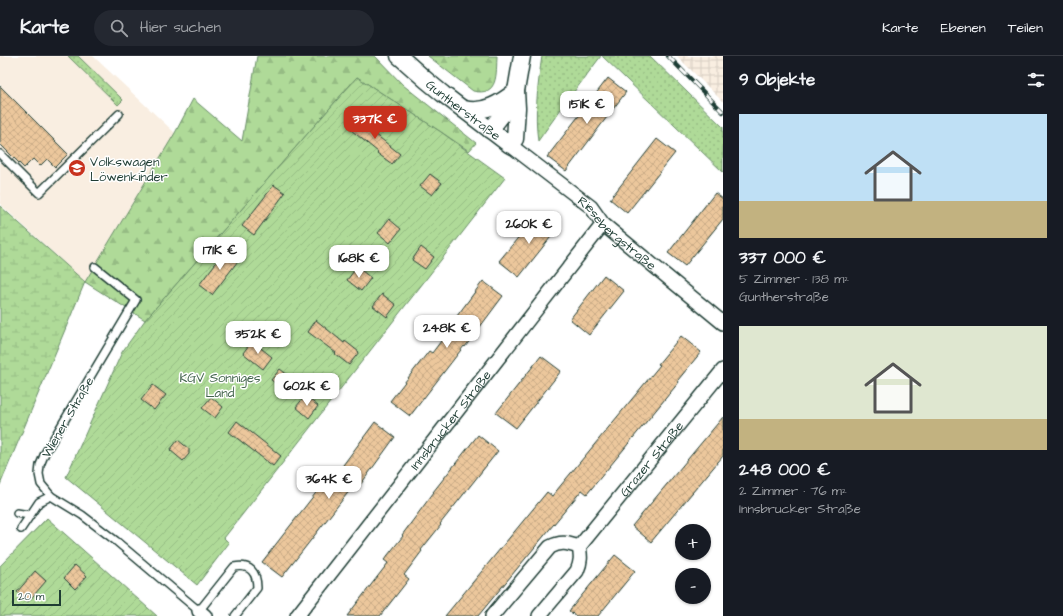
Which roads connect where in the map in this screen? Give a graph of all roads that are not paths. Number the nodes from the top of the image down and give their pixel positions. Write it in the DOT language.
graph roads {
  1 [pos="400,56"];
  2 [pos="522,56"];
  3 [pos="516,91"];
  4 [pos="464,109"];
  5 [pos="119,114"];
  6 [pos="490,130"];
  7 [pos="510,145"];
  8 [pos="0,154"];
  9 [pos="603,224"];
  10 [pos="95,267"];
  11 [pos="723,323"];
  12 [pos="723,370"];
  13 [pos="51,496"];
  14 [pos="17,513"];
  15 [pos="29,515"];
  16 [pos="21,529"];
  17 [pos="579,547"];
  18 [pos="202,614"];
  19 [pos="235,616"];
  20 [pos="297,616"];
  21 [pos="492,616"];
  22 [pos="539,616"];
  1 -- 4 [label="street, Guntherstraße"];
  2 -- 3 [label="street"];
  3 -- 4 [label="street"];
  3 -- 6 [label="street"];
  3 -- 7 [label="street"];
  4 -- 6 [label="street, Guntherstraße"];
  5 -- 8 [label="lane"];
  6 -- 7 [label="street, Guntherstraße"];
  7 -- 9 [label="street, Riesebergstraße"];
  9 -- 11 [label="street, Riesebergstraße"];
  9 -- 20 [label="street, Innsbrucker Straße"];
  10 -- 13 [label="lane, Wiener Straße"];
  12 -- 17 [label="street, Grazer Straße"];
  13 -- 15 [label="lane"];
  13 -- 18 [label="lane, Wiener Straße"];
  14 -- 15 [label="lane"];
  15 -- 16 [label="lane"];
  17 -- 21 [label="street"];
  17 -- 22 [label="street"];
  18 -- 19 [label="lane"];
}
